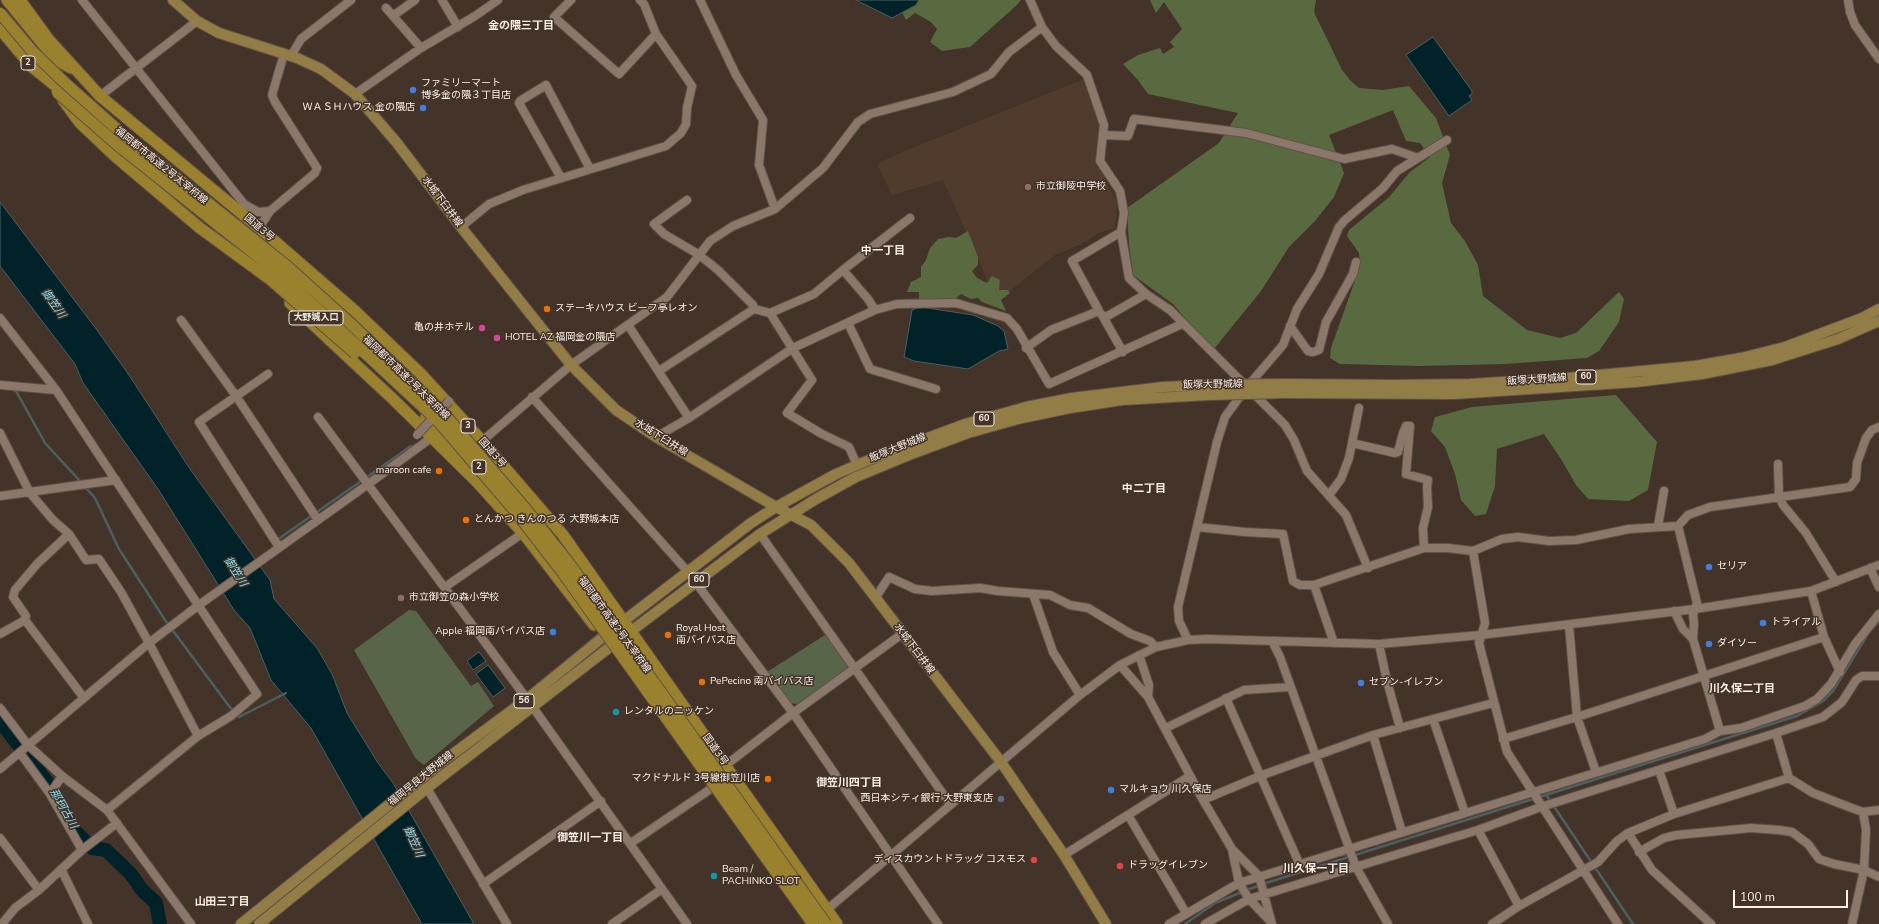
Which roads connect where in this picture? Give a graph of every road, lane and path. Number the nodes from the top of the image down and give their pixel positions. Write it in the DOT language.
graph roads {
  1 [pos="7,0"];
  2 [pos="20,0"];
  3 [pos="82,0"];
  4 [pos="173,0"];
  5 [pos="351,0"];
  6 [pos="415,0"];
  7 [pos="442,0"];
  8 [pos="498,0"];
  9 [pos="640,0"];
  10 [pos="700,0"];
  11 [pos="1030,0"];
  12 [pos="1848,0"];
  13 [pos="566,1"];
  14 [pos="386,8"];
  15 [pos="0,14"];
  16 [pos="393,16"];
  17 [pos="196,20"];
  18 [pos="458,27"];
  19 [pos="1042,27"];
  20 [pos="0,30"];
  21 [pos="0,34"];
  22 [pos="656,34"];
  23 [pos="421,48"];
  24 [pos="287,55"];
  25 [pos="1879,59"];
  26 [pos="135,67"];
  27 [pos="77,70"];
  28 [pos="57,92"];
  29 [pos="356,94"];
  30 [pos="100,96"];
  31 [pos="1103,136"];
  32 [pos="1447,140"];
  33 [pos="1418,158"];
  34 [pos="590,169"];
  35 [pos="561,178"];
  36 [pos="687,200"];
  37 [pos="775,209"];
  38 [pos="270,211"];
  39 [pos="910,218"];
  40 [pos="461,227"];
  41 [pos="259,228"];
  42 [pos="1121,232"];
  43 [pos="698,254"];
  44 [pos="1356,262"];
  45 [pos="843,270"];
  46 [pos="1146,294"];
  47 [pos="754,309"];
  48 [pos="1879,309"];
  49 [pos="875,310"];
  50 [pos="1099,311"];
  51 [pos="770,313"];
  52 [pos="0,318"];
  53 [pos="1104,318"];
  54 [pos="181,320"];
  55 [pos="1879,321"];
  56 [pos="848,323"];
  57 [pos="1182,324"];
  58 [pos="628,325"];
  59 [pos="1290,326"];
  60 [pos="793,348"];
  61 [pos="1026,348"];
  62 [pos="1123,352"];
  63 [pos="571,365"];
  64 [pos="659,371"];
  65 [pos="268,374"];
  66 [pos="0,385"];
  67 [pos="1247,388"];
  68 [pos="936,389"];
  69 [pos="1284,389"];
  70 [pos="56,390"];
  71 [pos="1208,390"];
  72 [pos="236,396"];
  73 [pos="532,397"];
  74 [pos="449,401"];
  75 [pos="1359,408"];
  76 [pos="318,417"];
  77 [pos="689,418"];
  78 [pos="1879,427"];
  79 [pos="0,433"];
  80 [pos="417,435"];
  81 [pos="656,437"];
  82 [pos="431,438"];
  83 [pos="482,441"];
  84 [pos="1352,443"];
  85 [pos="1778,464"];
  86 [pos="858,465"];
  87 [pos="116,480"];
  88 [pos="476,482"];
  89 [pos="368,486"];
  90 [pos="1664,491"];
  91 [pos="30,492"];
  92 [pos="1328,495"];
  93 [pos="0,496"];
  94 [pos="1779,496"];
  95 [pos="776,507"];
  96 [pos="790,514"];
  97 [pos="318,520"];
  98 [pos="1658,526"];
  99 [pos="1678,526"];
  100 [pos="1197,527"];
  101 [pos="523,533"];
  102 [pos="69,534"];
  103 [pos="760,534"];
  104 [pos="278,548"];
  105 [pos="1424,548"];
  106 [pos="1473,551"];
  107 [pos="1879,564"];
  108 [pos="1368,568"];
  109 [pos="1870,568"];
  110 [pos="688,572"];
  111 [pos="1836,582"];
  112 [pos="695,583"];
  113 [pos="1314,585"];
  114 [pos="1879,587"];
  115 [pos="445,588"];
  116 [pos="1811,591"];
  117 [pos="1033,594"];
  118 [pos="876,598"];
  119 [pos="199,605"];
  120 [pos="1695,609"];
  121 [pos="1674,611"];
  122 [pos="1879,614"];
  123 [pos="25,620"];
  124 [pos="624,621"];
  125 [pos="1569,625"];
  126 [pos="630,632"];
  127 [pos="0,634"];
  128 [pos="902,634"];
  129 [pos="1481,636"];
  130 [pos="603,637"];
  131 [pos="1824,637"];
  132 [pos="1692,639"];
  133 [pos="1188,640"];
  134 [pos="1272,641"];
  135 [pos="149,643"];
  136 [pos="1334,643"];
  137 [pos="1379,644"];
  138 [pos="610,647"];
  139 [pos="1156,647"];
  140 [pos="1139,655"];
  141 [pos="1120,665"];
  142 [pos="856,669"];
  143 [pos="1840,672"];
  144 [pos="1703,676"];
  145 [pos="1879,676"];
  146 [pos="1290,687"];
  147 [pos="1080,695"];
  148 [pos="1148,697"];
  149 [pos="84,698"];
  150 [pos="1226,698"];
  151 [pos="530,703"];
  152 [pos="1493,703"];
  153 [pos="0,708"];
  154 [pos="793,713"];
  155 [pos="1577,717"];
  156 [pos="1433,718"];
  157 [pos="1166,728"];
  158 [pos="1400,728"];
  159 [pos="1720,731"];
  160 [pos="1776,733"];
  161 [pos="1373,734"];
  162 [pos="198,736"];
  163 [pos="1503,739"];
  164 [pos="28,745"];
  165 [pos="20,753"];
  166 [pos="1316,754"];
  167 [pos="1001,762"];
  168 [pos="726,765"];
  169 [pos="0,769"];
  170 [pos="1659,770"];
  171 [pos="1596,772"];
  172 [pos="62,776"];
  173 [pos="1190,776"];
  174 [pos="1260,776"];
  175 [pos="1789,778"];
  176 [pos="427,788"];
  177 [pos="712,788"];
  178 [pos="1532,792"];
  179 [pos="50,794"];
  180 [pos="1203,800"];
  181 [pos="600,801"];
  182 [pos="950,804"];
  183 [pos="1541,807"];
  184 [pos="107,810"];
  185 [pos="1879,810"];
  186 [pos="1863,812"];
  187 [pos="1465,813"];
  188 [pos="1128,814"];
  189 [pos="1674,814"];
  190 [pos="117,824"];
  191 [pos="1478,830"];
  192 [pos="1402,832"];
  193 [pos="1628,833"];
  194 [pos="0,838"];
  195 [pos="631,844"];
  196 [pos="1232,849"];
  197 [pos="1350,849"];
  198 [pos="82,850"];
  199 [pos="1639,852"];
  200 [pos="890,855"];
  201 [pos="1064,855"];
  202 [pos="1299,863"];
  203 [pos="1356,866"];
  204 [pos="61,869"];
  205 [pos="1586,869"];
  206 [pos="1864,870"];
  207 [pos="1259,876"];
  208 [pos="1879,877"];
  209 [pos="1239,883"];
  210 [pos="483,884"];
  211 [pos="662,889"];
  212 [pos="39,890"];
  213 [pos="1264,894"];
  214 [pos="1249,899"];
  215 [pos="1519,906"];
  216 [pos="827,910"];
  217 [pos="1186,913"];
  218 [pos="1271,922"];
  219 [pos="2,924"];
  220 [pos="88,924"];
  221 [pos="191,924"];
  222 [pos="241,924"];
  223 [pos="259,924"];
  224 [pos="507,924"];
  225 [pos="612,924"];
  226 [pos="687,924"];
  227 [pos="810,924"];
  228 [pos="826,924"];
  229 [pos="837,924"];
  230 [pos="938,924"];
  231 [pos="1106,924"];
  232 [pos="1169,924"];
  233 [pos="1205,924"];
  234 [pos="1388,924"];
  235 [pos="1492,924"];
  236 [pos="1618,924"];
  237 [pos="1712,924"];
  238 [pos="1852,924"];
  1 -- 27 [label="highway"];
  2 -- 27 [label="highway, 国道3号 / 3"];
  3 -- 26 [label="street"];
  4 -- 17 [label="main road, 水城下臼井線"];
  5 -- 24 [label="street"];
  6 -- 16 [label="street"];
  7 -- 18 [label="street"];
  8 -- 18 [label="street"];
  9 -- 22 [label="street"];
  10 -- 37 [label="street"];
  11 -- 19 [label="street"];
  12 -- 25 [label="street"];
  13 -- 22 [label="street"];
  14 -- 16 [label="street"];
  15 -- 228 [label="highway, 福岡都市高速2号太宰府線 / 2, bridge"];
  16 -- 23 [label="street"];
  17 -- 24 [label="main road, 水城下臼井線"];
  17 -- 26 [label="street"];
  18 -- 23 [label="street"];
  19 -- 31 [label="street"];
  19 -- 37 [label="street"];
  20 -- 82 [label="highway"];
  21 -- 28 [label="highway, 福岡都市高速2号太宰府線 / 2"];
  22 -- 34 [label="street"];
  23 -- 29 [label="street"];
  24 -- 29 [label="main road, 水城下臼井線"];
  24 -- 38 [label="street"];
  26 -- 30 [label="street"];
  26 -- 38 [label="street"];
  27 -- 30 [label="highway, 国道3号 / 3"];
  28 -- 88 [label="highway, 大野城入口, bridge"];
  28 -- 227 [label="highway, 福岡都市高速2号太宰府線 / 2, bridge"];
  29 -- 40 [label="main road, 水城下臼井線"];
  30 -- 41 [label="highway, 国道3号 / 3"];
  31 -- 33 [label="street"];
  31 -- 42 [label="street"];
  32 -- 33 [label="street"];
  33 -- 59 [label="street"];
  34 -- 35 [label="street"];
  34 -- 35 [label="street"];
  35 -- 40 [label="street"];
  36 -- 43 [label="street"];
  37 -- 43 [label="street"];
  38 -- 41 [label="street"];
  39 -- 45 [label="street"];
  40 -- 63 [label="main road, 水城下臼井線"];
  41 -- 83 [label="highway, 国道3号 / 3"];
  42 -- 46 [label="street"];
  42 -- 50 [label="street"];
  43 -- 47 [label="street"];
  43 -- 58 [label="street"];
  44 -- 59 [label="street"];
  45 -- 49 [label="street"];
  45 -- 51 [label="street"];
  46 -- 53 [label="street"];
  46 -- 57 [label="street"];
  47 -- 51 [label="street"];
  47 -- 64 [label="street"];
  48 -- 69 [label="main road, 飯塚大野城線 / 60"];
  49 -- 56 [label="street"];
  49 -- 61 [label="street"];
  50 -- 53 [label="street"];
  50 -- 61 [label="street"];
  51 -- 60 [label="street"];
  52 -- 70 [label="street"];
  53 -- 62 [label="street"];
  54 -- 72 [label="street"];
  55 -- 69 [label="main road, 飯塚大野城線 / 60"];
  56 -- 60 [label="street"];
  56 -- 68 [label="street"];
  57 -- 62 [label="street"];
  57 -- 67 [label="street"];
  58 -- 63 [label="street"];
  58 -- 64 [label="street"];
  59 -- 67 [label="street"];
  60 -- 77 [label="street"];
  60 -- 86 [label="street"];
  61 -- 62 [label="street"];
  63 -- 73 [label="street"];
  63 -- 81 [label="main road, 水城下臼井線"];
  64 -- 77 [label="street"];
  65 -- 72 [label="street"];
  66 -- 70 [label="street"];
  67 -- 92 [label="street"];
  67 -- 100 [label="street"];
  69 -- 71 [label="main road, 飯塚大野城線 / 60, bridge"];
  70 -- 87 [label="street"];
  71 -- 86 [label="main road, 飯塚大野城線 / 60"];
  71 -- 96 [label="main road, 飯塚大野城線 / 60"];
  72 -- 97 [label="street"];
  72 -- 104 [label="street"];
  73 -- 83 [label="street"];
  73 -- 110 [label="street"];
  74 -- 80 [label="street, bridge"];
  75 -- 84 [label="street"];
  76 -- 89 [label="street"];
  77 -- 81 [label="street"];
  78 -- 94 [label="street"];
  79 -- 91 [label="street"];
  81 -- 95 [label="main road, 水城下臼井線"];
  82 -- 88 [label="highway"];
  82 -- 89 [label="street"];
  83 -- 124 [label="highway, 国道3号 / 3"];
  84 -- 92 [label="street"];
  84 -- 105 [label="street"];
  85 -- 94 [label="street"];
  86 -- 95 [label="main road, 飯塚大野城線 / 60"];
  87 -- 91 [label="street"];
  87 -- 119 [label="street"];
  88 -- 101 [label="highway"];
  89 -- 97 [label="street"];
  89 -- 115 [label="street"];
  90 -- 98 [label="street"];
  91 -- 93 [label="street"];
  91 -- 102 [label="street"];
  92 -- 108 [label="street"];
  94 -- 99 [label="street"];
  94 -- 111 [label="street"];
  95 -- 96 [label="main road, 水城下臼井線"];
  95 -- 110 [label="main road, 飯塚大野城線 / 60"];
  96 -- 103 [label="main road, 飯塚大野城線 / 60"];
  96 -- 118 [label="main road, 水城下臼井線"];
  97 -- 104 [label="street"];
  98 -- 99 [label="street"];
  98 -- 106 [label="street"];
  99 -- 120 [label="street"];
  100 -- 113 [label="street"];
  100 -- 133 [label="street"];
  101 -- 115 [label="street"];
  101 -- 130 [label="highway"];
  102 -- 123 [label="street"];
  102 -- 135 [label="street"];
  103 -- 112 [label="main road, 飯塚大野城線 / 60"];
  103 -- 142 [label="street"];
  104 -- 119 [label="street"];
  105 -- 106 [label="street"];
  105 -- 108 [label="street"];
  106 -- 129 [label="street"];
  107 -- 109 [label="street"];
  108 -- 113 [label="street"];
  109 -- 111 [label="street"];
  109 -- 114 [label="street"];
  110 -- 112 [label="street"];
  110 -- 124 [label="main road, 飯塚大野城線 / 60"];
  111 -- 116 [label="street"];
  112 -- 126 [label="main road, 飯塚大野城線 / 60"];
  112 -- 154 [label="street"];
  113 -- 136 [label="street"];
  115 -- 151 [label="street"];
  116 -- 120 [label="street"];
  116 -- 131 [label="street"];
  117 -- 118 [label="street"];
  117 -- 139 [label="street"];
  117 -- 147 [label="street"];
  118 -- 128 [label="main road, 水城下臼井線"];
  119 -- 135 [label="street"];
  119 -- 162 [label="street"];
  120 -- 121 [label="street"];
  120 -- 132 [label="street"];
  121 -- 125 [label="street"];
  121 -- 132 [label="street"];
  122 -- 143 [label="street"];
  123 -- 127 [label="street"];
  123 -- 149 [label="street"];
  124 -- 126 [label="highway, 国道3号 / 3"];
  124 -- 130 [label="main road, 飯塚大野城線 / 60"];
  125 -- 129 [label="street"];
  125 -- 155 [label="street"];
  126 -- 138 [label="main road, 飯塚大野城線 / 60"];
  126 -- 168 [label="highway, 国道3号 / 3"];
  128 -- 142 [label="street"];
  128 -- 167 [label="main road, 水城下臼井線"];
  129 -- 137 [label="street"];
  129 -- 152 [label="street"];
  130 -- 138 [label="highway"];
  130 -- 151 [label="main road, 福岡早良大野城線 / 56"];
  131 -- 143 [label="street"];
  131 -- 144 [label="street"];
  132 -- 144 [label="street"];
  133 -- 134 [label="street"];
  133 -- 139 [label="street"];
  134 -- 136 [label="street"];
  134 -- 146 [label="street"];
  135 -- 149 [label="street"];
  135 -- 162 [label="street"];
  136 -- 137 [label="street"];
  137 -- 158 [label="street"];
  138 -- 151 [label="main road, 福岡早良大野城線 / 56"];
  138 -- 177 [label="highway"];
  139 -- 140 [label="street"];
  140 -- 141 [label="street"];
  140 -- 148 [label="street"];
  141 -- 147 [label="street"];
  141 -- 148 [label="street"];
  142 -- 154 [label="street"];
  142 -- 182 [label="street"];
  143 -- 159 [label="street"];
  144 -- 155 [label="street"];
  144 -- 159 [label="street"];
  145 -- 160 [label="street"];
  146 -- 150 [label="street"];
  146 -- 166 [label="street"];
  147 -- 167 [label="street"];
  148 -- 157 [label="street"];
  149 -- 164 [label="street"];
  150 -- 157 [label="street"];
  150 -- 174 [label="street"];
  151 -- 176 [label="main road, 福岡早良大野城線 / 56"];
  151 -- 181 [label="street"];
  151 -- 222 [label="main road, 福岡早良大野城線 / 56"];
  152 -- 156 [label="street"];
  152 -- 163 [label="street"];
  153 -- 164 [label="street"];
  154 -- 168 [label="street"];
  154 -- 200 [label="street"];
  155 -- 163 [label="street"];
  155 -- 171 [label="street"];
  156 -- 158 [label="street"];
  156 -- 187 [label="street"];
  157 -- 173 [label="street"];
  158 -- 161 [label="street"];
  159 -- 171 [label="street"];
  160 -- 170 [label="street"];
  160 -- 175 [label="street"];
  161 -- 166 [label="street"];
  161 -- 192 [label="street"];
  162 -- 184 [label="street"];
  163 -- 178 [label="street"];
  164 -- 165 [label="street"];
  164 -- 172 [label="street"];
  165 -- 169 [label="street"];
  165 -- 179 [label="street"];
  166 -- 174 [label="street"];
  166 -- 197 [label="street"];
  167 -- 182 [label="street"];
  167 -- 201 [label="main road, 水城下臼井線"];
  168 -- 216 [label="highway, 国道3号 / 3"];
  170 -- 183 [label="street"];
  170 -- 189 [label="street"];
  171 -- 178 [label="street"];
  172 -- 179 [label="street"];
  172 -- 184 [label="street"];
  173 -- 180 [label="street"];
  173 -- 188 [label="street"];
  174 -- 180 [label="street"];
  174 -- 202 [label="street"];
  175 -- 186 [label="street"];
  175 -- 189 [label="street"];
  176 -- 210 [label="street"];
  176 -- 223 [label="main road, 福岡早良大野城線 / 56"];
  177 -- 195 [label="street"];
  177 -- 227 [label="highway"];
  178 -- 183 [label="street"];
  178 -- 187 [label="street"];
  179 -- 198 [label="street"];
  180 -- 196 [label="street"];
  181 -- 195 [label="street"];
  181 -- 210 [label="street"];
  182 -- 200 [label="street"];
  183 -- 191 [label="street"];
  183 -- 205 [label="street"];
  184 -- 190 [label="street"];
  185 -- 186 [label="street"];
  186 -- 206 [label="street"];
  187 -- 192 [label="street"];
  188 -- 201 [label="street"];
  188 -- 217 [label="street"];
  189 -- 193 [label="street"];
  190 -- 198 [label="street"];
  190 -- 221 [label="street"];
  191 -- 203 [label="street"];
  191 -- 215 [label="street"];
  192 -- 197 [label="street"];
  193 -- 199 [label="street"];
  193 -- 205 [label="street"];
  194 -- 212 [label="street"];
  195 -- 211 [label="street"];
  196 -- 207 [label="street"];
  196 -- 209 [label="street"];
  197 -- 202 [label="street"];
  197 -- 203 [label="street"];
  198 -- 204 [label="street"];
  199 -- 206 [label="street"];
  199 -- 237 [label="street"];
  200 -- 216 [label="street"];
  200 -- 230 [label="street"];
  201 -- 231 [label="main road, 水城下臼井線"];
  202 -- 207 [label="street"];
  203 -- 213 [label="street"];
  203 -- 234 [label="street"];
  204 -- 212 [label="street"];
  204 -- 220 [label="street"];
  205 -- 215 [label="street"];
  205 -- 236 [label="street"];
  206 -- 208 [label="street"];
  206 -- 238 [label="street"];
  207 -- 209 [label="street"];
  207 -- 213 [label="street"];
  209 -- 214 [label="street"];
  209 -- 217 [label="street"];
  210 -- 224 [label="street"];
  211 -- 225 [label="street"];
  211 -- 226 [label="street"];
  212 -- 219 [label="street"];
  213 -- 214 [label="street"];
  213 -- 218 [label="street"];
  214 -- 218 [label="street"];
  214 -- 233 [label="street"];
  215 -- 235 [label="street"];
  216 -- 227 [label="street"];
  216 -- 229 [label="highway, 国道3号 / 3"];
  217 -- 232 [label="street"];
}
